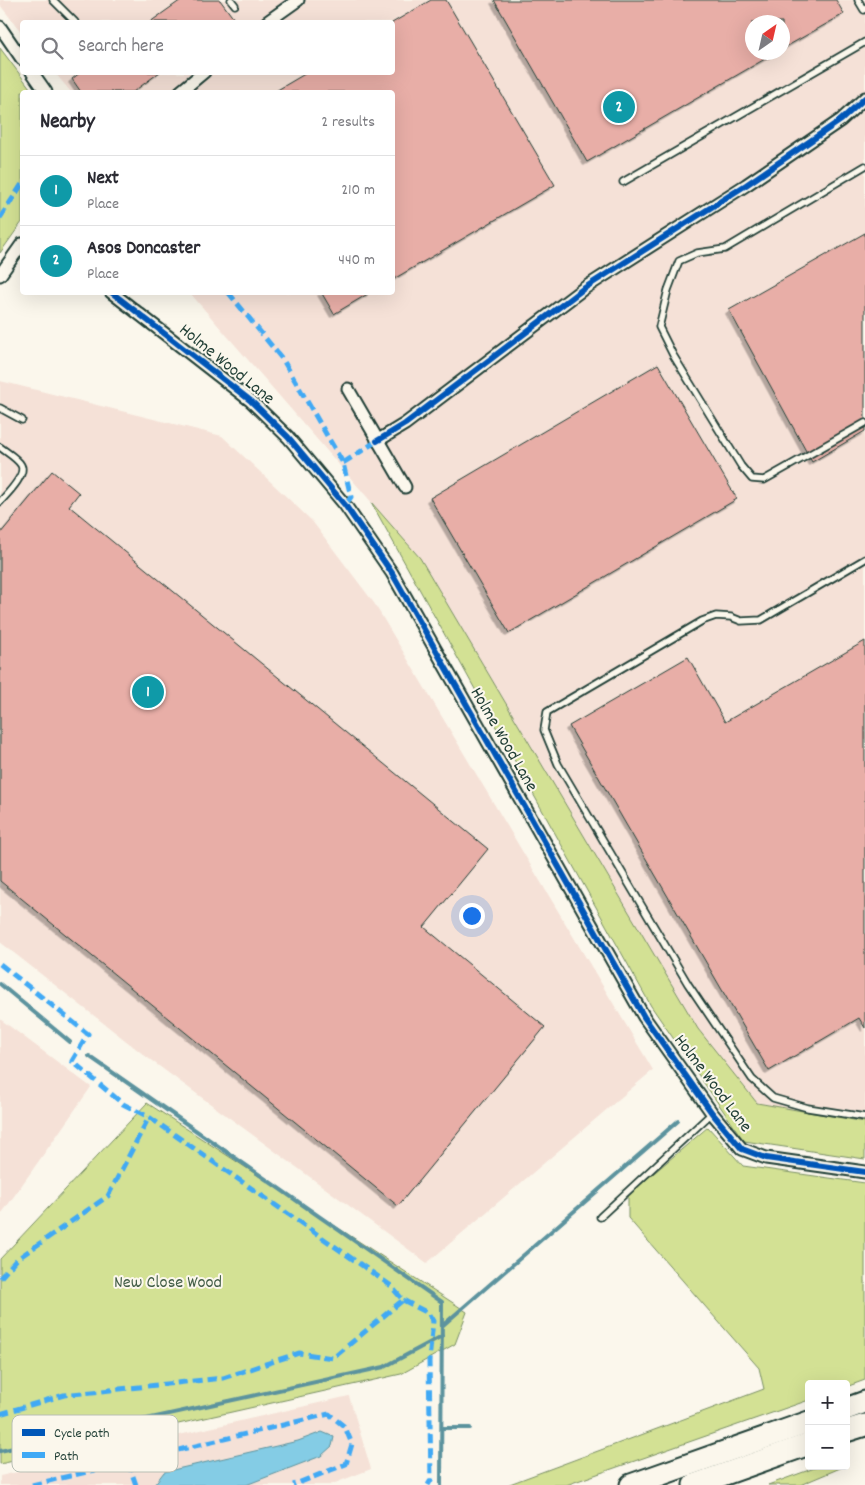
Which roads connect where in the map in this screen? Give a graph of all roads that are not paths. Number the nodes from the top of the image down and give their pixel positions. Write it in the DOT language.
graph roads {
  1 [pos="53,0"];
  2 [pos="298,0"];
  3 [pos="858,0"];
  4 [pos="865,9"];
  5 [pos="73,20"];
  6 [pos="270,20"];
  7 [pos="0,27"];
  8 [pos="865,42"];
  9 [pos="20,56"];
  10 [pos="34,75"];
  11 [pos="200,75"];
  12 [pos="45,90"];
  13 [pos="182,90"];
  14 [pos="865,98"];
  15 [pos="865,166"];
  16 [pos="623,182"];
  17 [pos="20,247"];
  18 [pos="0,276"];
  19 [pos="115,295"];
  20 [pos="348,389"];
  21 [pos="0,408"];
  22 [pos="22,420"];
  23 [pos="865,423"];
  24 [pos="377,440"];
  25 [pos="1,448"];
  26 [pos="405,487"];
  27 [pos="0,502"];
  28 [pos="865,559"];
  29 [pos="712,1113"];
  30 [pos="865,1118"];
  31 [pos="865,1172"];
  32 [pos="600,1217"];
  33 [pos="865,1402"];
  34 [pos="850,1408"];
  35 [pos="805,1423"];
  36 [pos="865,1425"];
  37 [pos="850,1430"];
  38 [pos="805,1445"];
  39 [pos="631,1485"];
  40 [pos="694,1485"];
  1 -- 5 [label="lane"];
  2 -- 6 [label="street"];
  3 -- 4 [label="lane"];
  7 -- 9 [label="street"];
  8 -- 16 [label="lane"];
  10 -- 12 [label="street"];
  11 -- 13 [label="street"];
  14 -- 24 [label="street"];
  15 -- 23 [label="lane"];
  17 -- 18 [label="street"];
  19 -- 29 [label="street, Holme Wood Lane"];
  20 -- 24 [label="street"];
  21 -- 22 [label="lane"];
  24 -- 26 [label="street"];
  25 -- 27 [label="lane"];
  28 -- 30 [label="lane"];
  29 -- 31 [label="street, Holme Wood Lane"];
  29 -- 32 [label="lane"];
  33 -- 34 [label="highway"];
  35 -- 39 [label="highway"];
  36 -- 37 [label="highway"];
  38 -- 40 [label="highway"];
}
